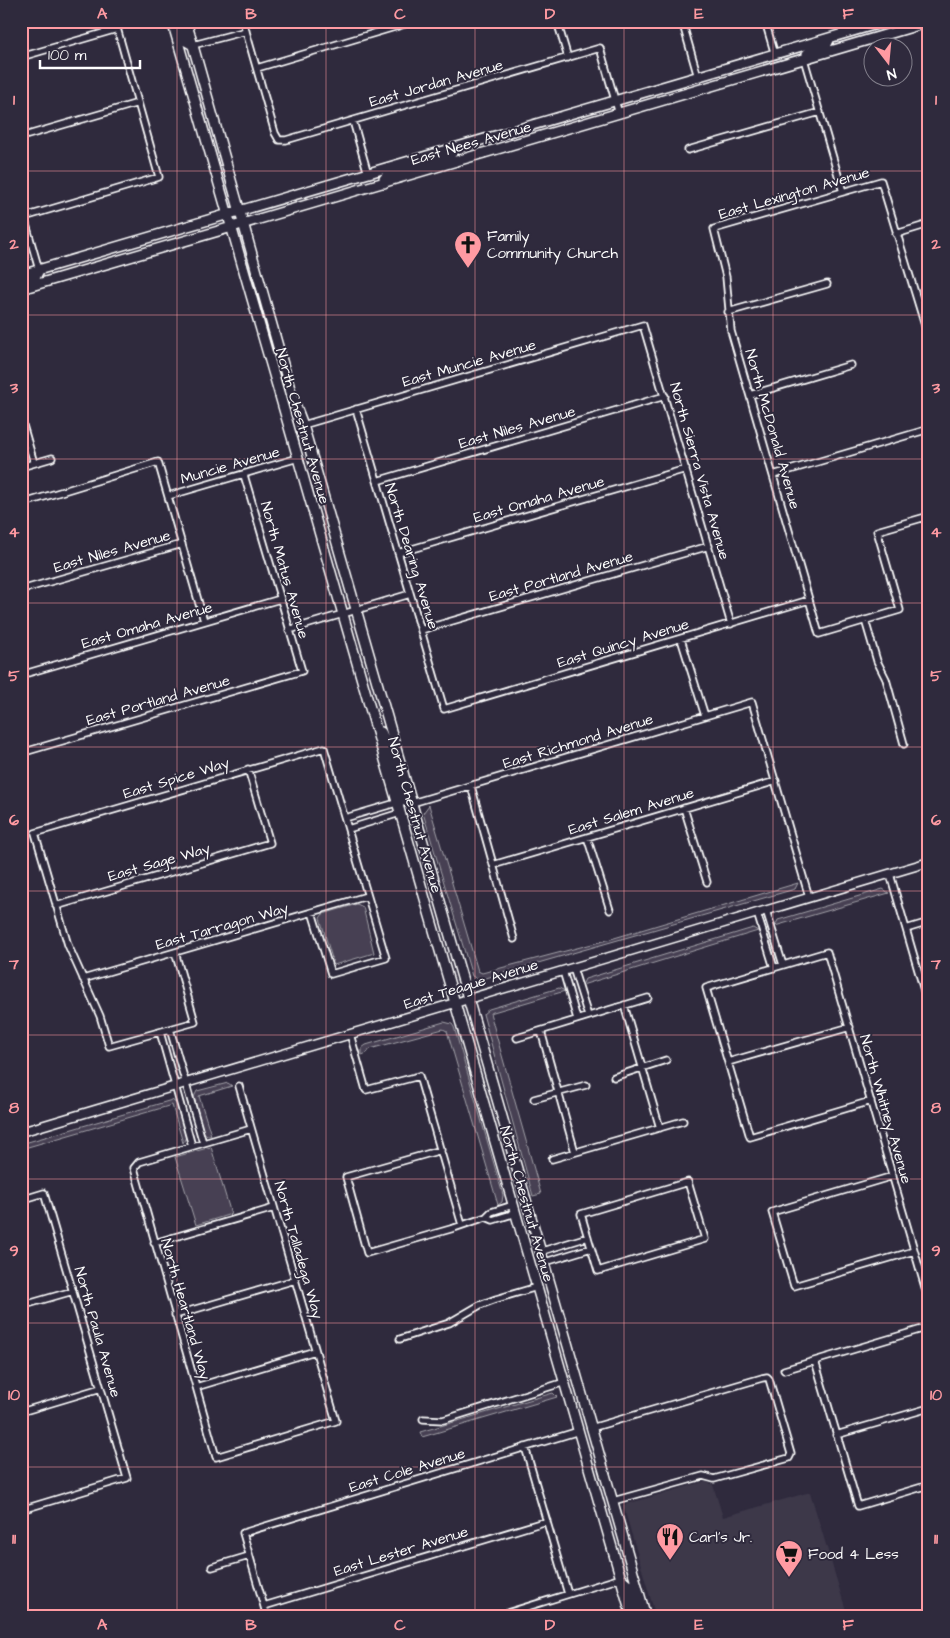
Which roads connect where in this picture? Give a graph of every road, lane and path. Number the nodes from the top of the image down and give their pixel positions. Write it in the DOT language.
graph roads {
  1 [pos="115,21"];
  2 [pos="172,21"];
  3 [pos="178,21"];
  4 [pos="186,21"];
  5 [pos="243,21"];
  6 [pos="415,21"];
  7 [pos="557,21"];
  8 [pos="682,21"];
  9 [pos="765,21"];
  10 [pos="887,21"];
  11 [pos="929,22"];
  12 [pos="117,29"];
  13 [pos="246,31"];
  14 [pos="830,38"];
  15 [pos="193,45"];
  16 [pos="775,55"];
  17 [pos="21,57"];
  18 [pos="568,58"];
  19 [pos="804,59"];
  20 [pos="257,68"];
  21 [pos="698,77"];
  22 [pos="615,101"];
  23 [pos="138,103"];
  24 [pos="820,112"];
  25 [pos="619,114"];
  26 [pos="353,121"];
  27 [pos="21,137"];
  28 [pos="468,144"];
  29 [pos="688,150"];
  30 [pos="368,174"];
  31 [pos="384,183"];
  32 [pos="843,192"];
  33 [pos="240,211"];
  34 [pos="228,215"];
  35 [pos="23,217"];
  36 [pos="244,224"];
  37 [pos="929,224"];
  38 [pos="231,227"];
  39 [pos="714,229"];
  40 [pos="896,234"];
  41 [pos="39,270"];
  42 [pos="21,276"];
  43 [pos="21,282"];
  44 [pos="827,284"];
  45 [pos="21,289"];
  46 [pos="728,312"];
  47 [pos="643,325"];
  48 [pos="929,339"];
  49 [pos="851,365"];
  50 [pos="750,394"];
  51 [pos="665,396"];
  52 [pos="282,402"];
  53 [pos="356,410"];
  54 [pos="21,418"];
  55 [pos="302,425"];
  56 [pos="929,429"];
  57 [pos="52,458"];
  58 [pos="298,458"];
  59 [pos="34,463"];
  60 [pos="21,467"];
  61 [pos="686,469"];
  62 [pos="244,474"];
  63 [pos="773,475"];
  64 [pos="377,481"];
  65 [pos="168,496"];
  66 [pos="21,504"];
  67 [pos="929,516"];
  68 [pos="182,544"];
  69 [pos="709,546"];
  70 [pos="398,553"];
  71 [pos="21,590"];
  72 [pos="410,594"];
  73 [pos="280,599"];
  74 [pos="809,600"];
  75 [pos="356,610"];
  76 [pos="342,614"];
  77 [pos="865,620"];
  78 [pos="204,621"];
  79 [pos="731,624"];
  80 [pos="289,630"];
  81 [pos="421,630"];
  82 [pos="681,638"];
  83 [pos="302,672"];
  84 [pos="21,676"];
  85 [pos="369,709"];
  86 [pos="444,709"];
  87 [pos="705,716"];
  88 [pos="904,744"];
  89 [pos="21,753"];
  90 [pos="248,769"];
  91 [pos="776,781"];
  92 [pos="471,786"];
  93 [pos="396,803"];
  94 [pos="412,803"];
  95 [pos="684,808"];
  96 [pos="375,809"];
  97 [pos="400,813"];
  98 [pos="345,818"];
  99 [pos="378,820"];
  100 [pos="348,829"];
  101 [pos="587,837"];
  102 [pos="929,862"];
  103 [pos="493,865"];
  104 [pos="890,874"];
  105 [pos="707,882"];
  106 [pos="367,896"];
  107 [pos="810,897"];
  108 [pos="56,906"];
  109 [pos="610,910"];
  110 [pos="766,910"];
  111 [pos="312,912"];
  112 [pos="757,913"];
  113 [pos="929,922"];
  114 [pos="906,929"];
  115 [pos="514,939"];
  116 [pos="175,952"];
  117 [pos="783,965"];
  118 [pos="573,968"];
  119 [pos="774,968"];
  120 [pos="563,971"];
  121 [pos="83,980"];
  122 [pos="582,997"];
  123 [pos="648,998"];
  124 [pos="468,1000"];
  125 [pos="572,1000"];
  126 [pos="455,1004"];
  127 [pos="928,1004"];
  128 [pos="624,1005"];
  129 [pos="588,1016"];
  130 [pos="578,1019"];
  131 [pos="850,1027"];
  132 [pos="170,1029"];
  133 [pos="541,1030"];
  134 [pos="160,1032"];
  135 [pos="350,1034"];
  136 [pos="517,1038"];
  137 [pos="178,1057"];
  138 [pos="168,1060"];
  139 [pos="666,1060"];
  140 [pos="728,1062"];
  141 [pos="643,1067"];
  142 [pos="614,1077"];
  143 [pos="186,1083"];
  144 [pos="586,1084"];
  145 [pos="175,1086"];
  146 [pos="239,1086"];
  147 [pos="558,1092"];
  148 [pos="534,1099"];
  149 [pos="871,1101"];
  150 [pos="195,1115"];
  151 [pos="184,1118"];
  152 [pos="683,1120"];
  153 [pos="660,1128"];
  154 [pos="251,1130"];
  155 [pos="21,1132"];
  156 [pos="203,1144"];
  157 [pos="192,1146"];
  158 [pos="441,1150"];
  159 [pos="575,1152"];
  160 [pos="552,1159"];
  161 [pos="892,1176"];
  162 [pos="21,1200"];
  163 [pos="274,1208"];
  164 [pos="514,1209"];
  165 [pos="462,1225"];
  166 [pos="588,1237"];
  167 [pos="569,1243"];
  168 [pos="154,1244"];
  169 [pos="591,1248"];
  170 [pos="914,1251"];
  171 [pos="539,1252"];
  172 [pos="572,1254"];
  173 [pos="542,1262"];
  174 [pos="295,1280"];
  175 [pos="537,1287"];
  176 [pos="73,1292"];
  177 [pos="929,1301"];
  178 [pos="21,1306"];
  179 [pos="175,1315"];
  180 [pos="929,1327"];
  181 [pos="400,1339"];
  182 [pos="315,1351"];
  183 [pos="815,1361"];
  184 [pos="784,1370"];
  185 [pos="565,1382"];
  186 [pos="196,1387"];
  187 [pos="101,1388"];
  188 [pos="929,1408"];
  189 [pos="21,1412"];
  190 [pos="423,1419"];
  191 [pos="591,1428"];
  192 [pos="579,1431"];
  193 [pos="836,1436"];
  194 [pos="525,1447"];
  195 [pos="216,1457"];
  196 [pos="929,1485"];
  197 [pos="613,1501"];
  198 [pos="21,1510"];
  199 [pos="546,1521"];
  200 [pos="249,1556"];
  201 [pos="212,1567"];
  202 [pos="621,1578"];
  203 [pos="568,1594"];
  204 [pos="264,1606"];
  205 [pos="267,1617"];
  206 [pos="494,1617"];
  207 [pos="632,1617"];
  208 [pos="639,1617"];
  209 [pos="646,1617"];
  1 -- 12 [label="street"];
  2 -- 34 [label="main road, North Chestnut Avenue"];
  3 -- 15 [label="main road"];
  4 -- 15 [label="main road, North Chestnut Avenue"];
  5 -- 13 [label="street"];
  6 -- 20 [label="street"];
  7 -- 18 [label="street"];
  8 -- 21 [label="street"];
  9 -- 16 [label="street"];
  10 -- 14 [label="main road, East Nees Avenue"];
  11 -- 19 [label="main road, East Nees Avenue"];
  12 -- 17 [label="street"];
  12 -- 23 [label="street"];
  13 -- 15 [label="street"];
  13 -- 20 [label="street"];
  14 -- 16 [label="main road, East Nees Avenue"];
  14 -- 19 [label="main road"];
  15 -- 33 [label="main road, North Chestnut Avenue"];
  16 -- 21 [label="main road, East Nees Avenue"];
  18 -- 22 [label="street, East Jordan Avenue"];
  18 -- 26 [label="street, East Jordan Avenue"];
  19 -- 24 [label="street"];
  19 -- 25 [label="main road, East Nees Avenue"];
  20 -- 26 [label="street, East Jordan Avenue"];
  21 -- 22 [label="main road, East Nees Avenue"];
  22 -- 25 [label="street"];
  22 -- 28 [label="main road, East Nees Avenue"];
  23 -- 27 [label="street"];
  23 -- 35 [label="street"];
  24 -- 29 [label="street"];
  24 -- 32 [label="street"];
  25 -- 31 [label="main road, East Nees Avenue"];
  26 -- 30 [label="street"];
  28 -- 30 [label="main road, East Nees Avenue"];
  28 -- 31 [label="main road"];
  30 -- 33 [label="main road, East Nees Avenue"];
  31 -- 36 [label="main road, East Nees Avenue"];
  32 -- 39 [label="street, East Lexington Avenue"];
  32 -- 40 [label="street, East Lexington Avenue"];
  33 -- 34 [label="main road, East Nees Avenue"];
  33 -- 36 [label="main road, North Chestnut Avenue"];
  34 -- 38 [label="main road, North Chestnut Avenue"];
  34 -- 41 [label="main road, East Nees Avenue"];
  35 -- 41 [label="street"];
  36 -- 38 [label="main road, East Nees Avenue"];
  36 -- 55 [label="main road, North Chestnut Avenue"];
  37 -- 40 [label="street"];
  38 -- 45 [label="main road, East Nees Avenue"];
  38 -- 52 [label="main road, North Chestnut Avenue"];
  39 -- 46 [label="street, North McDonald Avenue"];
  40 -- 48 [label="street"];
  41 -- 42 [label="main road, East Nees Avenue"];
  41 -- 43 [label="main road"];
  44 -- 46 [label="street"];
  46 -- 50 [label="street, North McDonald Avenue"];
  47 -- 51 [label="street, North Sierra Vista Avenue"];
  47 -- 53 [label="street, East Muncie Avenue"];
  49 -- 50 [label="street"];
  50 -- 63 [label="street, North McDonald Avenue"];
  51 -- 61 [label="street, North Sierra Vista Avenue"];
  51 -- 64 [label="street, East Niles Avenue"];
  52 -- 55 [label="main road"];
  52 -- 58 [label="main road, North Chestnut Avenue"];
  53 -- 55 [label="street, East Muncie Avenue"];
  53 -- 64 [label="street, North Dearing Avenue"];
  54 -- 59 [label="street"];
  55 -- 75 [label="main road, North Chestnut Avenue"];
  56 -- 63 [label="street"];
  57 -- 59 [label="street"];
  58 -- 62 [label="street, Muncie Avenue"];
  58 -- 76 [label="main road, North Chestnut Avenue"];
  59 -- 60 [label="street"];
  61 -- 69 [label="street, North Sierra Vista Avenue"];
  61 -- 70 [label="street, East Omaha Avenue"];
  62 -- 65 [label="street, Muncie Avenue"];
  62 -- 73 [label="street, North Matus Avenue"];
  63 -- 74 [label="street, North McDonald Avenue"];
  64 -- 70 [label="street, North Dearing Avenue"];
  65 -- 66 [label="street, Muncie Avenue"];
  65 -- 68 [label="street"];
  67 -- 77 [label="street"];
  68 -- 71 [label="street, East Niles Avenue"];
  68 -- 78 [label="street"];
  69 -- 79 [label="street, North Sierra Vista Avenue"];
  69 -- 81 [label="street, East Portland Avenue"];
  70 -- 72 [label="street, North Dearing Avenue"];
  72 -- 75 [label="street"];
  72 -- 81 [label="street, North Dearing Avenue"];
  73 -- 78 [label="street, East Omaha Avenue"];
  73 -- 80 [label="street, North Matus Avenue"];
  74 -- 77 [label="street, North McDonald Avenue"];
  74 -- 79 [label="street, East Quincy Avenue"];
  75 -- 76 [label="street"];
  75 -- 94 [label="main road, North Chestnut Avenue"];
  76 -- 80 [label="street"];
  76 -- 85 [label="main road, North Chestnut Avenue"];
  77 -- 88 [label="street"];
  78 -- 84 [label="street, East Omaha Avenue"];
  79 -- 82 [label="street, East Quincy Avenue"];
  80 -- 83 [label="street, North Matus Avenue"];
  81 -- 86 [label="street, North Dearing Avenue"];
  82 -- 86 [label="street, East Quincy Avenue"];
  82 -- 87 [label="street"];
  83 -- 89 [label="street, East Portland Avenue"];
  85 -- 93 [label="main road, North Chestnut Avenue"];
  85 -- 94 [label="main road"];
  87 -- 91 [label="street, East Richmond Avenue"];
  87 -- 92 [label="street, East Richmond Avenue"];
  90 -- 98 [label="street, East Spice Way"];
  90 -- 108 [label="street, East Spice Way"];
  90 -- 108 [label="street, East Sage Way"];
  91 -- 95 [label="street, East Salem Avenue"];
  91 -- 107 [label="street"];
  92 -- 94 [label="street, East Richmond Avenue"];
  92 -- 103 [label="street"];
  93 -- 96 [label="street"];
  93 -- 97 [label="main road, North Chestnut Avenue"];
  94 -- 124 [label="main road, North Chestnut Avenue"];
  95 -- 101 [label="street, East Salem Avenue"];
  95 -- 105 [label="street"];
  96 -- 98 [label="street"];
  96 -- 99 [label="street"];
  97 -- 99 [label="street"];
  97 -- 126 [label="main road, North Chestnut Avenue"];
  98 -- 100 [label="street"];
  99 -- 100 [label="street"];
  100 -- 106 [label="street"];
  101 -- 103 [label="street, East Salem Avenue"];
  101 -- 109 [label="street"];
  102 -- 104 [label="street, East Teague Avenue"];
  103 -- 115 [label="street"];
  104 -- 107 [label="street, East Teague Avenue"];
  104 -- 114 [label="street"];
  106 -- 111 [label="street, East Tarragon Way"];
  106 -- 111 [label="street"];
  107 -- 110 [label="street, East Teague Avenue"];
  108 -- 121 [label="street"];
  110 -- 112 [label="street, East Teague Avenue"];
  110 -- 117 [label="street"];
  111 -- 116 [label="street, East Tarragon Way"];
  112 -- 118 [label="street, East Teague Avenue"];
  112 -- 119 [label="street"];
  113 -- 114 [label="street"];
  114 -- 127 [label="street"];
  116 -- 121 [label="street, East Tarragon Way"];
  116 -- 132 [label="street"];
  117 -- 119 [label="street"];
  117 -- 131 [label="street, North Whitney Avenue"];
  118 -- 120 [label="street, East Teague Avenue"];
  118 -- 122 [label="street"];
  119 -- 140 [label="street"];
  120 -- 124 [label="street, East Teague Avenue"];
  120 -- 125 [label="street"];
  121 -- 134 [label="street"];
  122 -- 125 [label="street"];
  122 -- 129 [label="street"];
  123 -- 128 [label="street"];
  124 -- 126 [label="street, East Teague Avenue"];
  124 -- 171 [label="main road, North Chestnut Avenue"];
  125 -- 130 [label="street"];
  126 -- 135 [label="street, East Teague Avenue"];
  126 -- 164 [label="main road, North Chestnut Avenue"];
  128 -- 129 [label="street"];
  128 -- 141 [label="street"];
  129 -- 130 [label="street"];
  130 -- 133 [label="street"];
  131 -- 140 [label="street"];
  131 -- 149 [label="street, North Whitney Avenue"];
  132 -- 134 [label="street"];
  132 -- 137 [label="street"];
  133 -- 136 [label="street"];
  133 -- 147 [label="street"];
  134 -- 138 [label="street"];
  135 -- 143 [label="street, East Teague Avenue"];
  135 -- 158 [label="street"];
  137 -- 138 [label="street"];
  137 -- 143 [label="street"];
  138 -- 145 [label="street"];
  139 -- 141 [label="street"];
  140 -- 149 [label="street"];
  141 -- 142 [label="street"];
  141 -- 153 [label="street"];
  143 -- 145 [label="street, East Teague Avenue"];
  143 -- 150 [label="street"];
  144 -- 147 [label="street"];
  145 -- 151 [label="street"];
  145 -- 155 [label="street, East Teague Avenue"];
  146 -- 154 [label="street, North Talladega Way"];
  147 -- 148 [label="street"];
  147 -- 159 [label="street"];
  149 -- 161 [label="street, North Whitney Avenue"];
  150 -- 151 [label="street"];
  150 -- 156 [label="street"];
  151 -- 157 [label="street"];
  152 -- 153 [label="street"];
  153 -- 159 [label="street"];
  154 -- 156 [label="street"];
  154 -- 163 [label="street, North Talladega Way"];
  156 -- 157 [label="street"];
  157 -- 168 [label="street, North Heartland Way"];
  158 -- 165 [label="street"];
  158 -- 165 [label="street"];
  159 -- 160 [label="street"];
  161 -- 170 [label="street, North Whitney Avenue"];
  161 -- 170 [label="street"];
  162 -- 176 [label="street, North Paula Avenue"];
  163 -- 168 [label="street"];
  163 -- 174 [label="street, North Talladega Way"];
  164 -- 165 [label="street"];
  164 -- 173 [label="main road"];
  164 -- 175 [label="main road, North Chestnut Avenue"];
  166 -- 167 [label="street"];
  166 -- 169 [label="street"];
  166 -- 169 [label="street"];
  167 -- 171 [label="street"];
  167 -- 172 [label="street"];
  168 -- 179 [label="street, North Heartland Way"];
  169 -- 172 [label="street"];
  170 -- 177 [label="street, North Whitney Avenue"];
  171 -- 173 [label="main road, North Chestnut Avenue"];
  172 -- 173 [label="street"];
  173 -- 191 [label="main road, North Chestnut Avenue"];
  174 -- 179 [label="street"];
  174 -- 182 [label="street, North Talladega Way"];
  175 -- 181 [label="street"];
  175 -- 185 [label="main road, North Chestnut Avenue"];
  176 -- 178 [label="street"];
  176 -- 187 [label="street, North Paula Avenue"];
  179 -- 186 [label="street, North Heartland Way"];
  180 -- 183 [label="street"];
  182 -- 186 [label="street"];
  182 -- 195 [label="street, North Talladega Way"];
  183 -- 184 [label="street"];
  183 -- 193 [label="street"];
  185 -- 190 [label="street"];
  185 -- 191 [label="main road"];
  185 -- 192 [label="main road, North Chestnut Avenue"];
  186 -- 195 [label="street, North Heartland Way"];
  187 -- 189 [label="street"];
  187 -- 198 [label="street, North Paula Avenue"];
  188 -- 193 [label="street"];
  191 -- 197 [label="main road, North Chestnut Avenue"];
  191 -- 197 [label="street"];
  192 -- 194 [label="street, East Cole Avenue"];
  192 -- 197 [label="main road"];
  192 -- 202 [label="main road, North Chestnut Avenue"];
  193 -- 196 [label="street"];
  194 -- 199 [label="street"];
  194 -- 200 [label="street, East Cole Avenue"];
  197 -- 209 [label="main road, North Chestnut Avenue"];
  199 -- 203 [label="street"];
  199 -- 204 [label="street, East Lester Avenue"];
  200 -- 201 [label="street"];
  200 -- 204 [label="street"];
  202 -- 203 [label="street"];
  202 -- 207 [label="main road, North Chestnut Avenue"];
  202 -- 208 [label="main road"];
  203 -- 206 [label="street"];
  204 -- 205 [label="street"];
}
